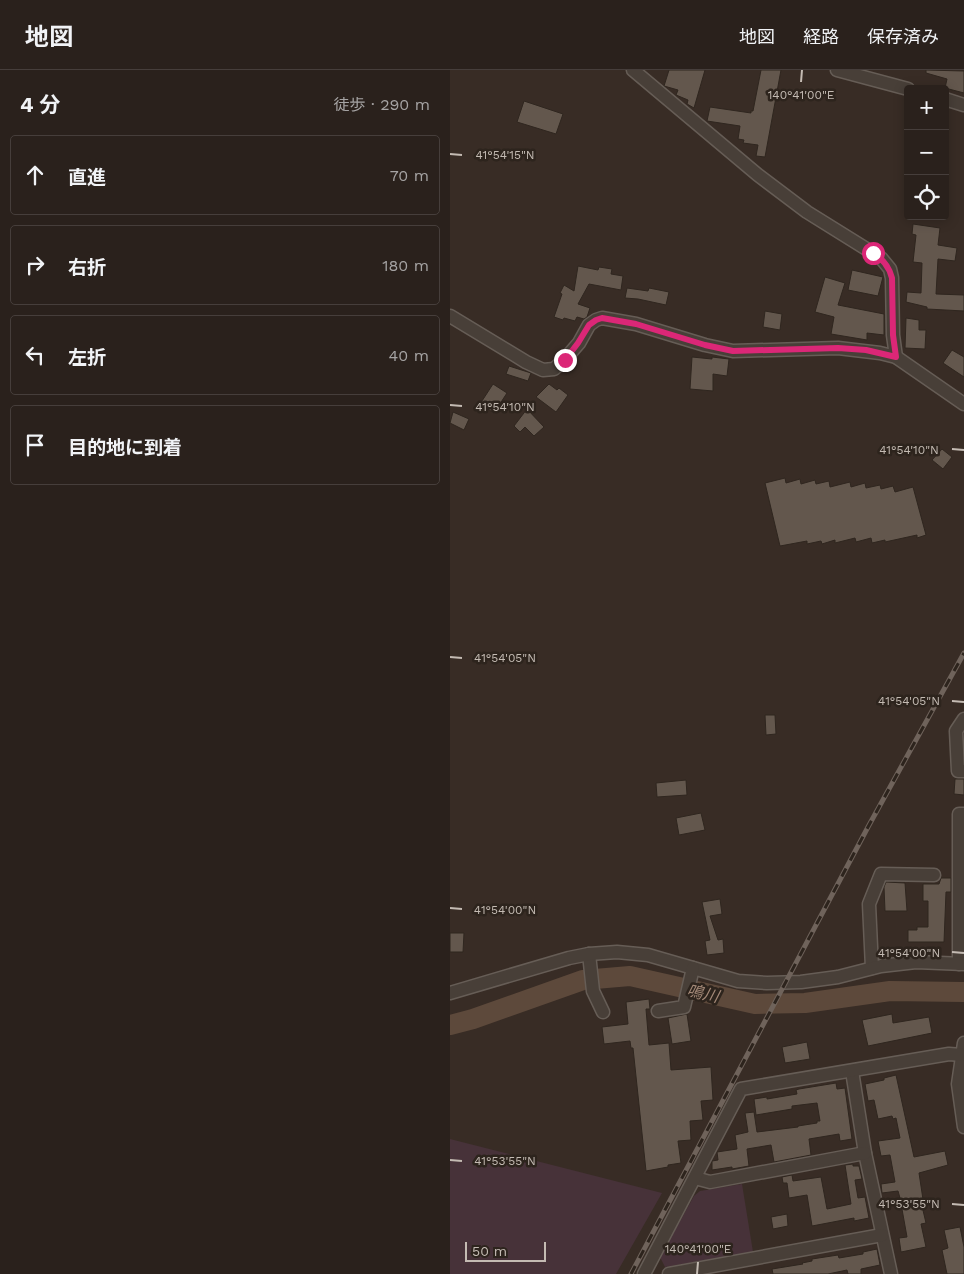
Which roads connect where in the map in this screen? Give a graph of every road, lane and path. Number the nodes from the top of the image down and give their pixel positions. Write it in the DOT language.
graph roads {
  1 [pos="633,70"];
  2 [pos="837,70"];
  3 [pos="904,88"];
  4 [pos="949,100"];
  5 [pos="964,105"];
  6 [pos="450,316"];
  7 [pos="896,357"];
  8 [pos="964,404"];
  9 [pos="964,719"];
  10 [pos="964,771"];
  11 [pos="964,814"];
  12 [pos="934,875"];
  13 [pos="962,934"];
  14 [pos="589,954"];
  15 [pos="962,964"];
  16 [pos="693,968"];
  17 [pos="872,968"];
  18 [pos="450,993"];
  19 [pos="658,1011"];
  20 [pos="602,1012"];
  21 [pos="963,1049"];
  22 [pos="852,1071"];
  23 [pos="964,1127"];
  24 [pos="865,1153"];
  25 [pos="695,1178"];
  26 [pos="882,1235"];
  27 [pos="649,1273"];
  28 [pos="669,1274"];
  29 [pos="891,1274"];
  1 -- 7 [label="street"];
  2 -- 3 [label="street"];
  4 -- 5 [label="street"];
  6 -- 7 [label="street"];
  7 -- 8 [label="street"];
  9 -- 10 [label="street"];
  11 -- 13 [label="street"];
  12 -- 17 [label="street"];
  13 -- 15 [label="street"];
  14 -- 16 [label="street"];
  14 -- 18 [label="street"];
  14 -- 20 [label="street"];
  15 -- 17 [label="street"];
  16 -- 17 [label="street"];
  16 -- 19 [label="street"];
  21 -- 22 [label="street"];
  21 -- 23 [label="street"];
  22 -- 24 [label="street"];
  22 -- 25 [label="street"];
  24 -- 25 [label="street"];
  24 -- 26 [label="street"];
  25 -- 27 [label="street"];
  26 -- 28 [label="street"];
  26 -- 29 [label="street"];
}
